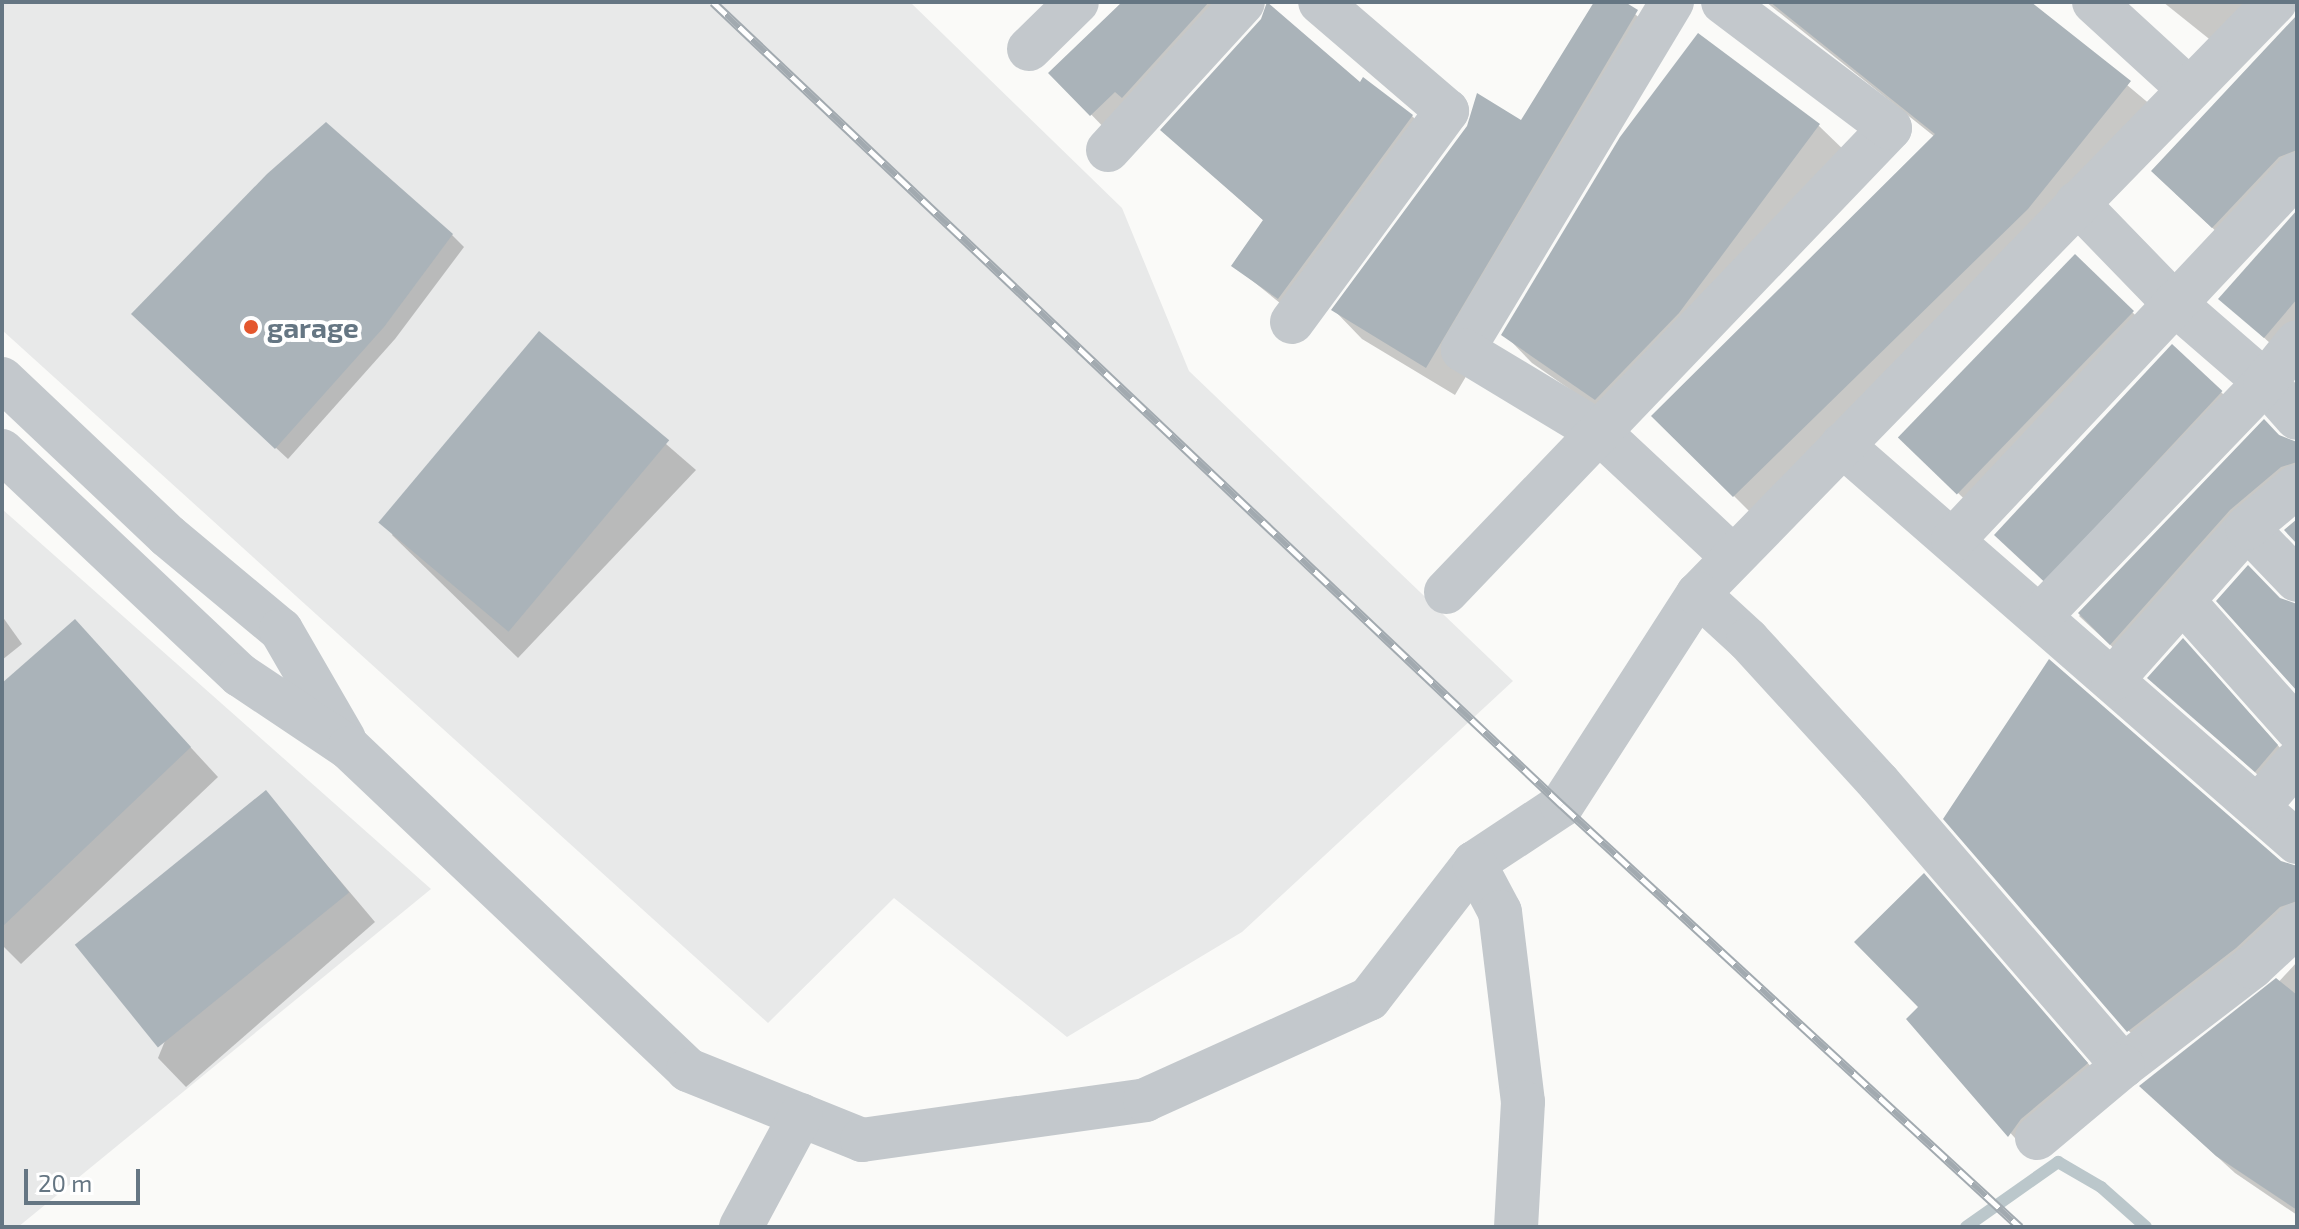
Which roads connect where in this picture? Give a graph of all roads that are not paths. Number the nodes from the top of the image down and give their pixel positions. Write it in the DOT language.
graph roads {
  1 [pos="1077,2"];
  2 [pos="1243,2"];
  3 [pos="1320,2"];
  4 [pos="1672,2"];
  5 [pos="1723,2"];
  6 [pos="2094,2"];
  7 [pos="2275,2"];
  8 [pos="1029,49"];
  9 [pos="2189,89"];
  10 [pos="1108,150"];
  11 [pos="2297,174"];
  12 [pos="2077,203"];
  13 [pos="2175,304"];
  14 [pos="1292,322"];
  15 [pos="2297,342"];
  16 [pos="2,379"];
  17 [pos="2265,382"];
  18 [pos="2297,418"];
  19 [pos="1599,432"];
  20 [pos="1842,445"];
  21 [pos="2,451"];
  22 [pos="2297,486"];
  23 [pos="2247,528"];
  24 [pos="1953,540"];
  25 [pos="1733,557"];
  26 [pos="2297,580"];
  27 [pos="1446,592"];
  28 [pos="1698,594"];
  29 [pos="2183,601"];
  30 [pos="2041,615"];
  31 [pos="2113,679"];
  32 [pos="2297,729"];
  33 [pos="349,748"];
  34 [pos="2297,761"];
  35 [pos="2258,807"];
  36 [pos="2297,842"];
  37 [pos="1474,863"];
  38 [pos="2297,925"];
  39 [pos="2123,1066"];
  40 [pos="801,1115"];
  41 [pos="2037,1138"];
  42 [pos="741,1227"];
  43 [pos="1516,1227"];
  1 -- 8 [label="street"];
  2 -- 10 [label="street"];
  3 -- 14 [label="street"];
  4 -- 19 [label="street"];
  5 -- 19 [label="street"];
  6 -- 9 [label="street"];
  7 -- 9 [label="street"];
  9 -- 12 [label="street"];
  11 -- 13 [label="street"];
  12 -- 13 [label="street"];
  12 -- 20 [label="street"];
  13 -- 17 [label="street"];
  13 -- 24 [label="street"];
  15 -- 17 [label="street"];
  16 -- 33 [label="street"];
  17 -- 18 [label="street"];
  17 -- 30 [label="street"];
  19 -- 25 [label="street"];
  19 -- 27 [label="street"];
  20 -- 24 [label="street"];
  20 -- 25 [label="street"];
  21 -- 33 [label="street"];
  22 -- 23 [label="street"];
  23 -- 26 [label="street"];
  23 -- 29 [label="street"];
  24 -- 30 [label="street"];
  25 -- 28 [label="street"];
  28 -- 37 [label="street"];
  28 -- 39 [label="street"];
  29 -- 31 [label="street"];
  29 -- 32 [label="street"];
  30 -- 31 [label="street"];
  31 -- 35 [label="street"];
  33 -- 40 [label="street"];
  34 -- 35 [label="street"];
  35 -- 36 [label="street"];
  37 -- 40 [label="street"];
  37 -- 43 [label="street"];
  38 -- 39 [label="street"];
  39 -- 41 [label="street"];
  40 -- 42 [label="street"];
}
